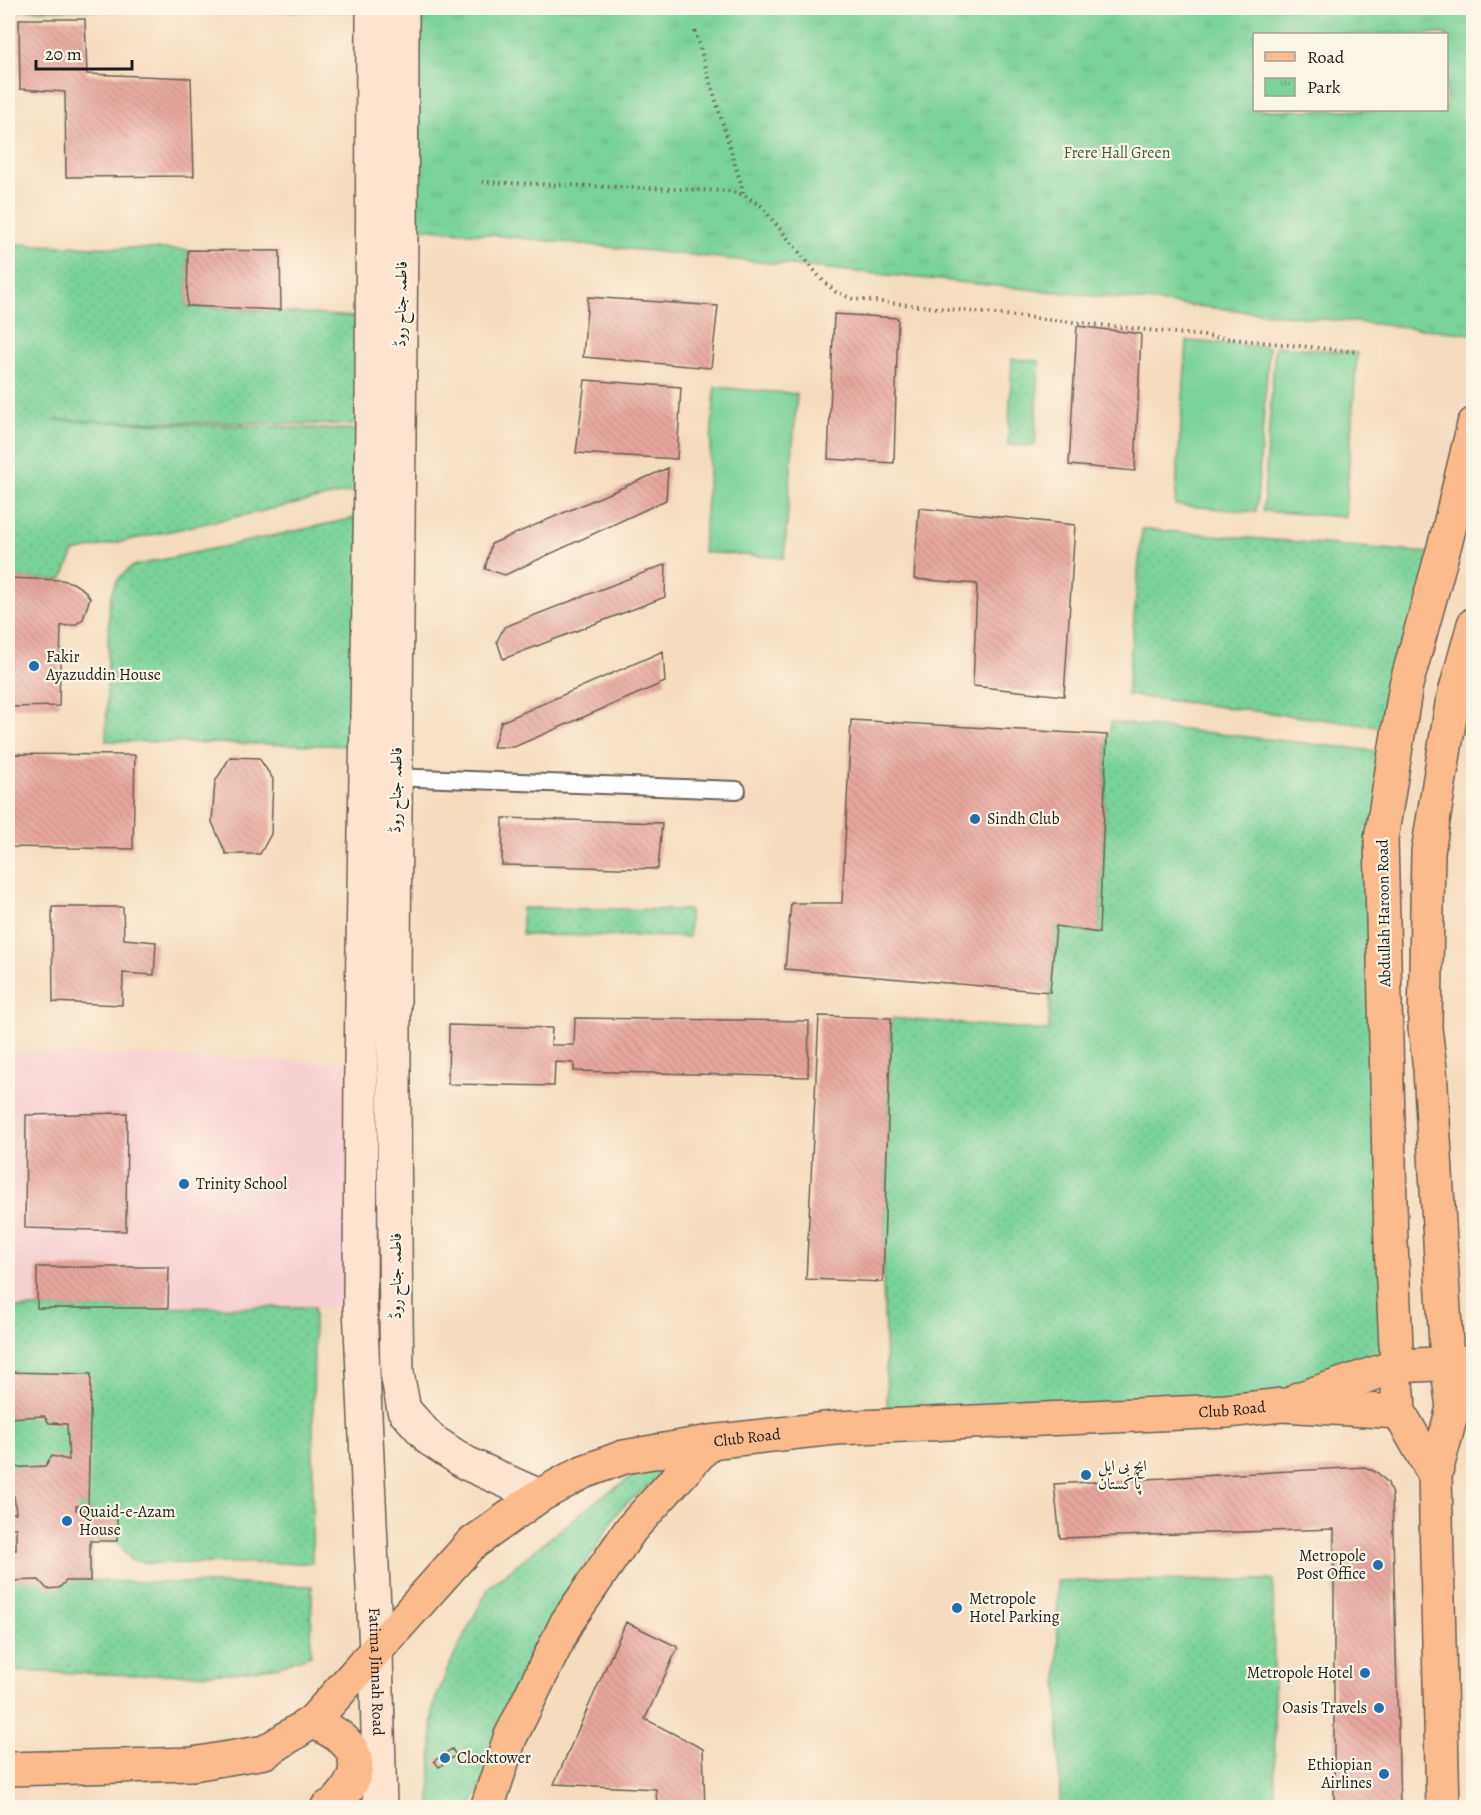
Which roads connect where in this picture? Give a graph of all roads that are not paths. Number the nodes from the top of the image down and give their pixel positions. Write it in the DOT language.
graph roads {
  1 [pos="373,8"];
  2 [pos="402,8"];
  3 [pos="1473,424"];
  4 [pos="1473,624"];
  5 [pos="381,777"];
  6 [pos="737,790"];
  7 [pos="1386,1049"];
  8 [pos="1428,1049"];
  9 [pos="1460,1362"];
  10 [pos="1397,1366"];
  11 [pos="1282,1405"];
  12 [pos="1463,1408"];
  13 [pos="1399,1412"];
  14 [pos="710,1442"];
  15 [pos="1435,1475"];
  16 [pos="538,1497"];
  17 [pos="370,1534"];
  18 [pos="376,1652"];
  19 [pos="313,1721"];
  20 [pos="8,1769"];
  21 [pos="327,1808"];
  22 [pos="380,1808"];
  23 [pos="488,1808"];
  24 [pos="1443,1808"];
  1 -- 5 [label="main road, فاطمہ جناح روڈ"];
  2 -- 5 [label="main road, فاطمہ جناح روڈ"];
  3 -- 7 [label="main road, Abdullah Haroon Road"];
  4 -- 8 [label="main road"];
  5 -- 6 [label="lane"];
  5 -- 16 [label="main road, فاطمہ جناح روڈ"];
  5 -- 17 [label="main road, فاطمہ جناح روڈ"];
  7 -- 8 [label="main road"];
  7 -- 10 [label="main road, Abdullah Haroon Road"];
  8 -- 9 [label="main road"];
  9 -- 10 [label="main road"];
  9 -- 12 [label="main road"];
  10 -- 11 [label="main road"];
  10 -- 13 [label="main road, Abdullah Haroon Road"];
  11 -- 13 [label="main road"];
  11 -- 14 [label="main road, Club Road"];
  12 -- 15 [label="main road"];
  13 -- 15 [label="main road"];
  14 -- 16 [label="main road, Club Road"];
  14 -- 23 [label="main road"];
  15 -- 24 [label="main road"];
  16 -- 18 [label="main road, Club Road"];
  17 -- 18 [label="main road, Fatima Jinnah Road"];
  18 -- 19 [label="main road, Club Road"];
  18 -- 22 [label="main road, Fatima Jinnah Road"];
  19 -- 20 [label="main road, Club Road"];
  19 -- 21 [label="main road"];
}
